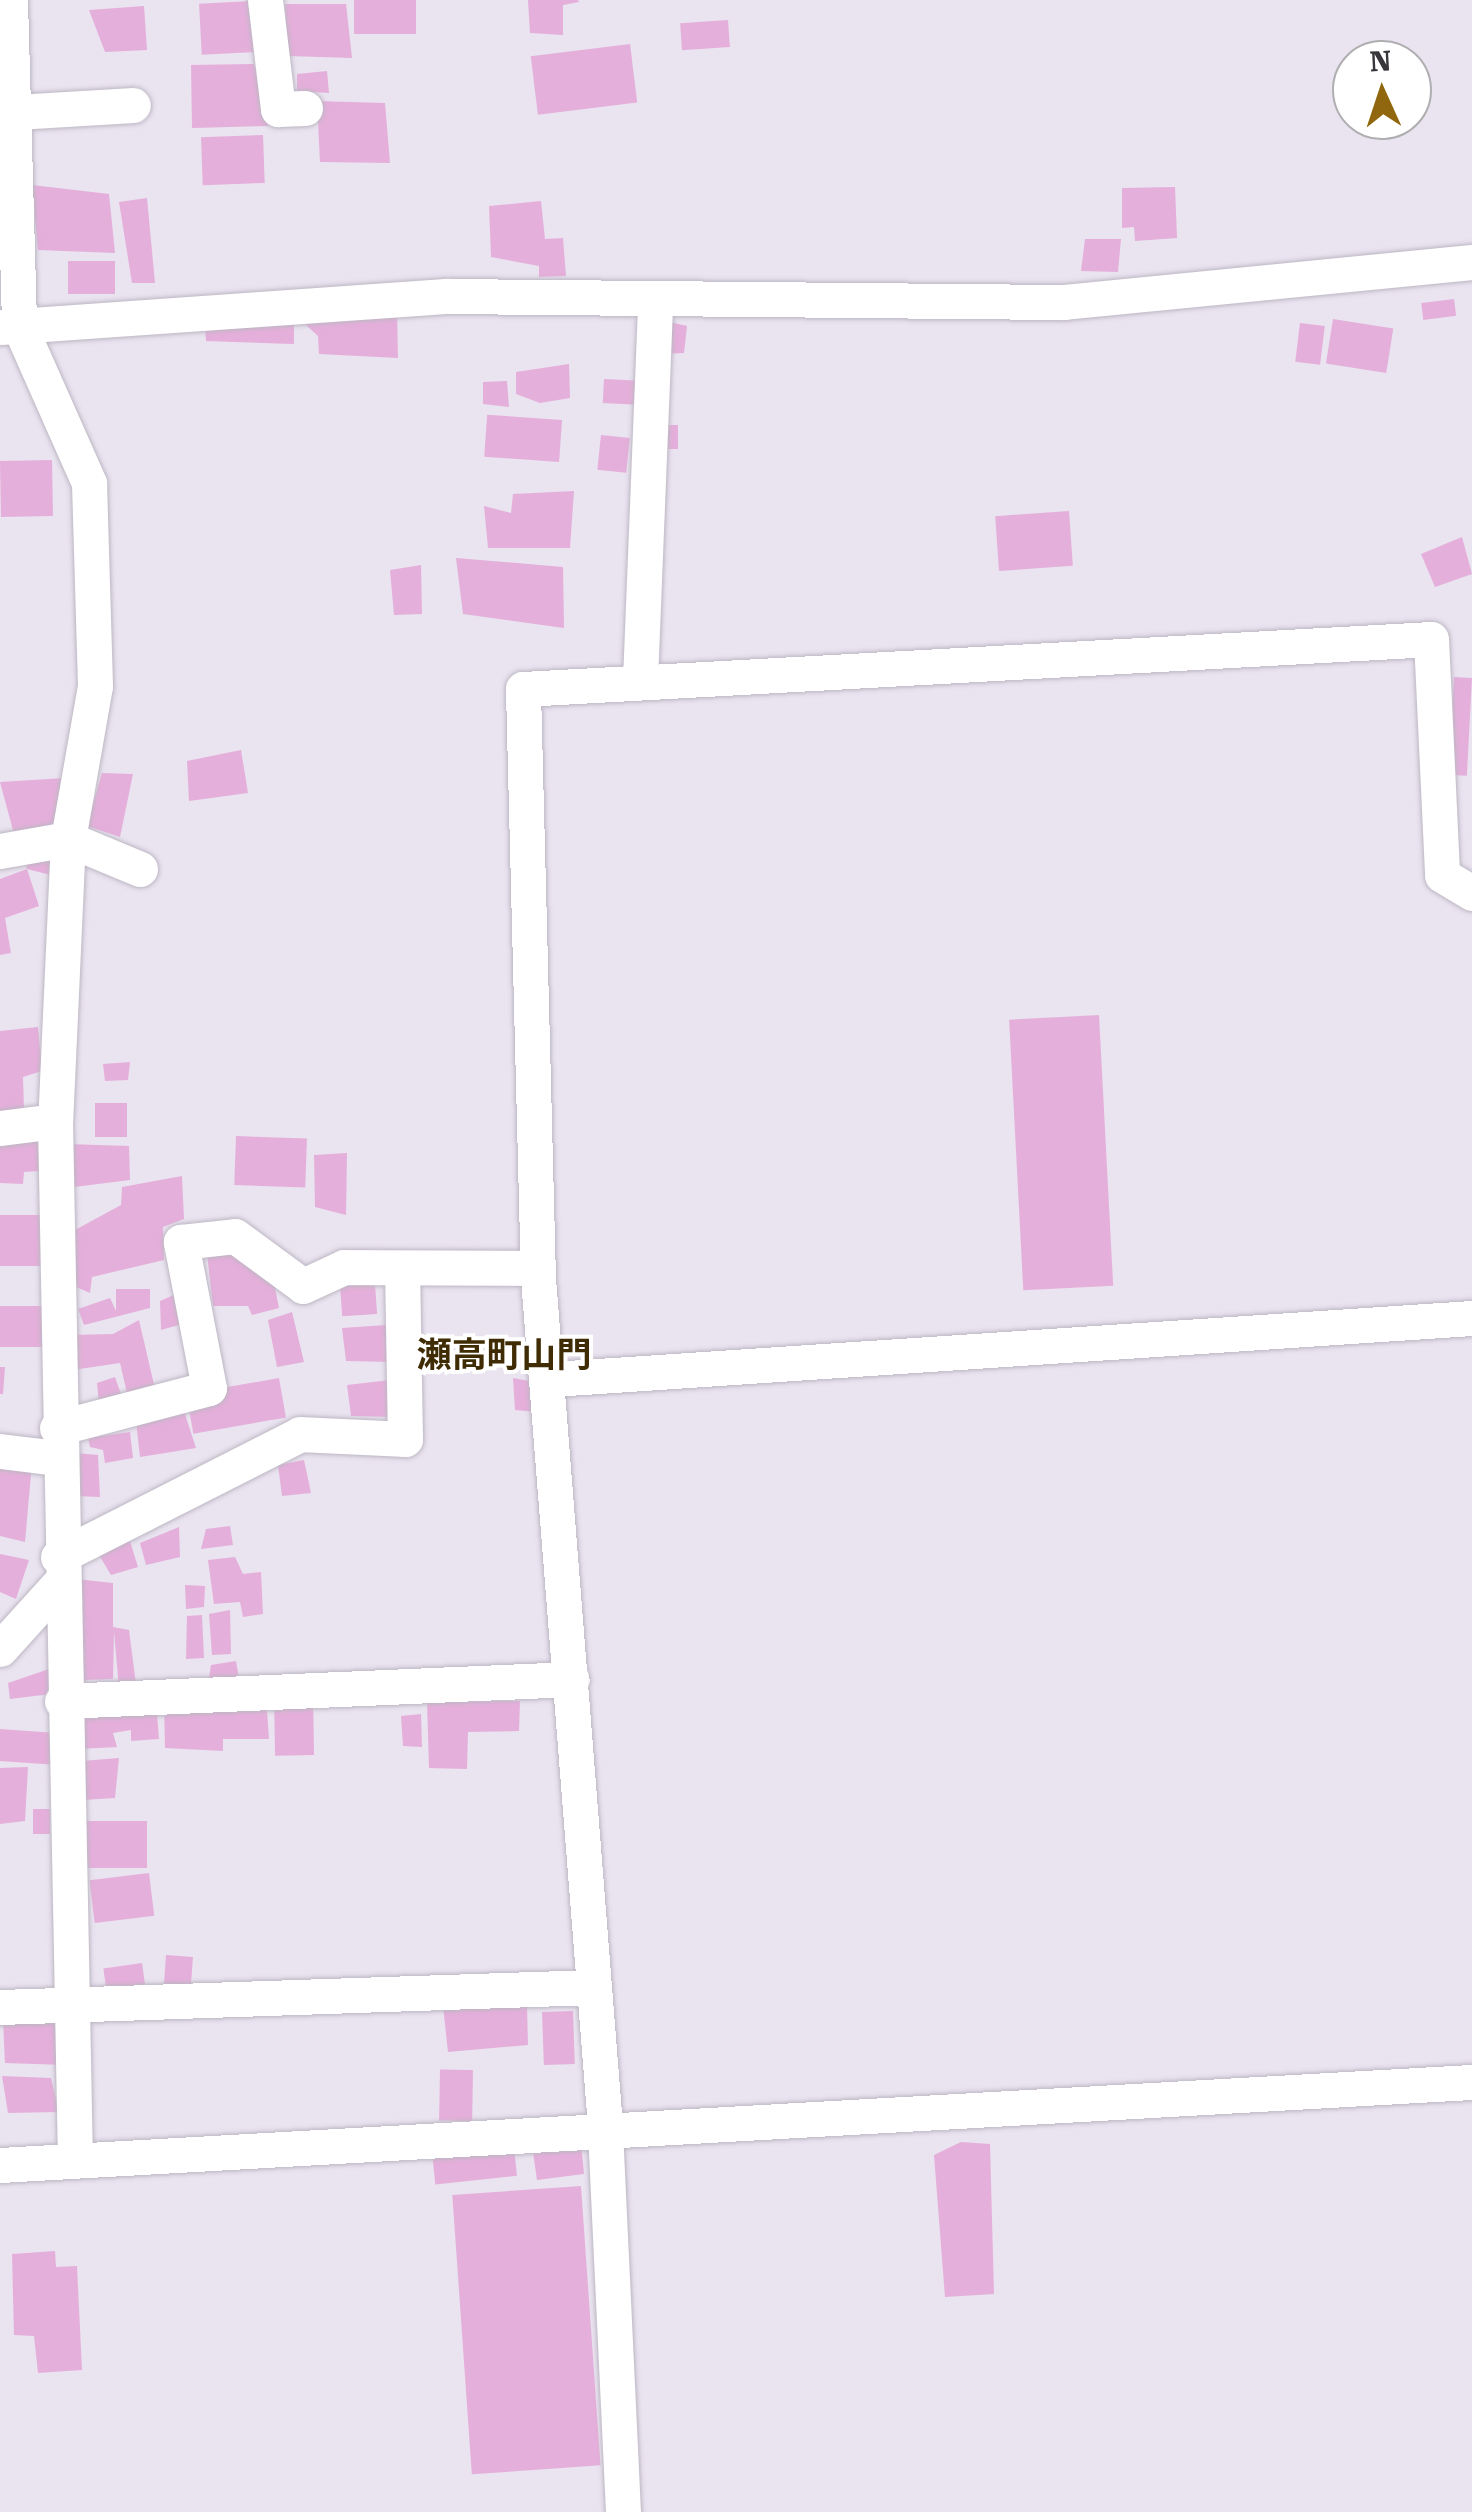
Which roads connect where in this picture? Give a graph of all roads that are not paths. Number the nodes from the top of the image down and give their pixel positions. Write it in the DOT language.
graph roads {
  1 [pos="10,0"];
  2 [pos="265,0"];
  3 [pos="132,105"];
  4 [pos="305,108"];
  5 [pos="16,112"];
  6 [pos="1472,262"];
  7 [pos="655,299"];
  8 [pos="10,326"];
  9 [pos="640,680"];
  10 [pos="68,839"];
  11 [pos="0,850"];
  12 [pos="140,868"];
  13 [pos="1472,893"];
  14 [pos="55,1121"];
  15 [pos="0,1128"];
  16 [pos="538,1268"];
  17 [pos="402,1270"];
  18 [pos="1472,1318"];
  19 [pos="553,1379"];
  20 [pos="57,1443"];
  21 [pos="0,1451"];
  22 [pos="58,1571"];
  23 [pos="0,1649"];
  24 [pos="572,1678"];
  25 [pos="62,1701"];
  26 [pos="592,1987"];
  27 [pos="71,2005"];
  28 [pos="0,2006"];
  29 [pos="1472,2082"];
  30 [pos="605,2126"];
  31 [pos="75,2160"];
  32 [pos="0,2165"];
  33 [pos="623,2512"];
  1 -- 5 [label="street"];
  2 -- 4 [label="street"];
  3 -- 5 [label="street"];
  5 -- 8 [label="street"];
  6 -- 7 [label="street"];
  7 -- 8 [label="street"];
  7 -- 9 [label="street"];
  8 -- 10 [label="street"];
  9 -- 13 [label="street"];
  9 -- 16 [label="street"];
  10 -- 11 [label="street"];
  10 -- 12 [label="street"];
  10 -- 14 [label="street"];
  14 -- 15 [label="street"];
  14 -- 20 [label="street"];
  16 -- 17 [label="street"];
  16 -- 19 [label="street"];
  17 -- 20 [label="street"];
  17 -- 22 [label="street"];
  18 -- 19 [label="street"];
  19 -- 24 [label="street"];
  20 -- 21 [label="street"];
  20 -- 22 [label="street"];
  22 -- 23 [label="street"];
  22 -- 25 [label="street"];
  24 -- 25 [label="street"];
  24 -- 26 [label="street"];
  25 -- 27 [label="street"];
  26 -- 27 [label="street"];
  26 -- 30 [label="street"];
  27 -- 28 [label="street"];
  27 -- 31 [label="street"];
  29 -- 30 [label="street"];
  30 -- 31 [label="street"];
  30 -- 33 [label="street"];
  31 -- 32 [label="street"];
}
